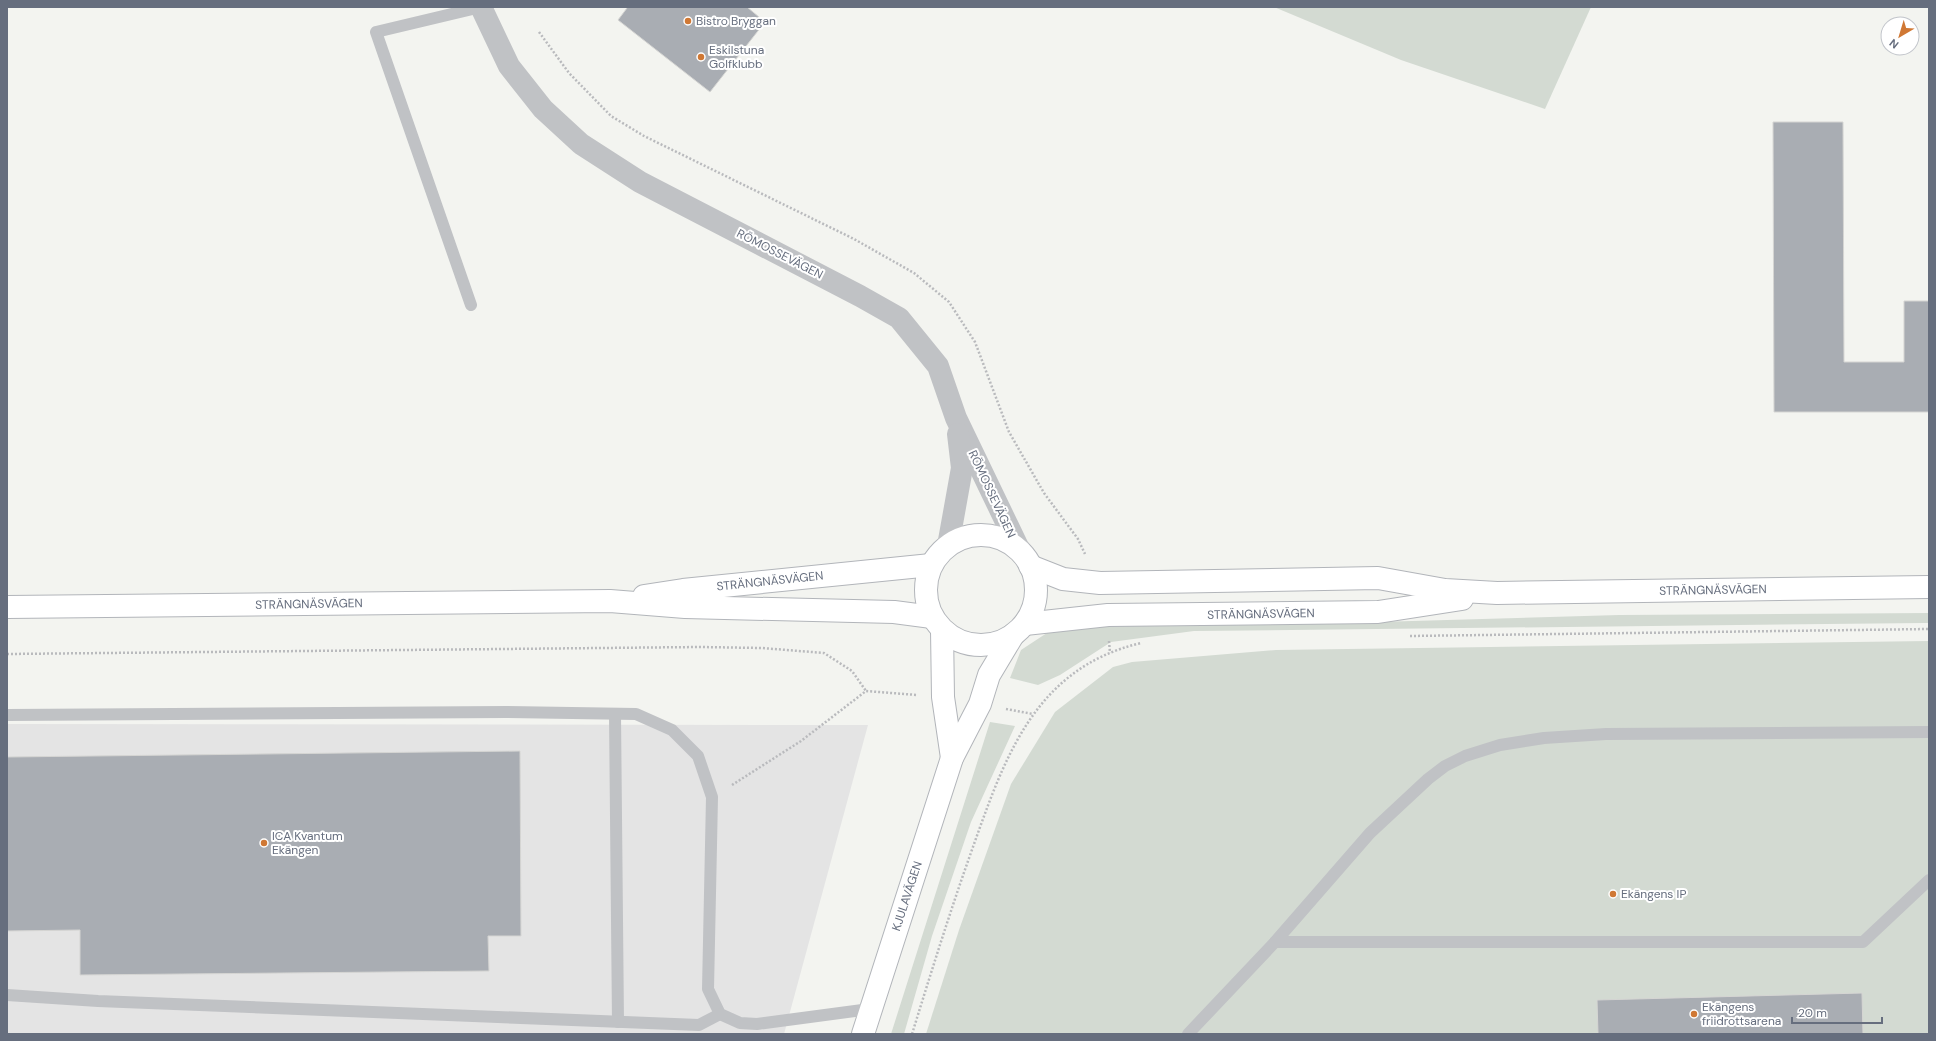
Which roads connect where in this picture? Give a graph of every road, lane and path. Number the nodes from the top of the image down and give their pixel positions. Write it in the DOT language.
graph roads {
  1 [pos="481,7"];
  2 [pos="471,305"];
  3 [pos="956,418"];
  4 [pos="948,546"];
  5 [pos="1025,559"];
  6 [pos="931,565"];
  7 [pos="1929,587"];
  8 [pos="1497,594"];
  9 [pos="610,601"];
  10 [pos="7,607"];
  11 [pos="938,623"];
  12 [pos="1019,629"];
  13 [pos="1929,629"];
  14 [pos="1404,636"];
  15 [pos="1143,642"];
  16 [pos="7,654"];
  17 [pos="866,691"];
  18 [pos="943,697"];
  19 [pos="615,714"];
  20 [pos="7,715"];
  21 [pos="1929,732"];
  22 [pos="952,758"];
  23 [pos="712,797"];
  24 [pos="1929,880"];
  25 [pos="1275,942"];
  26 [pos="7,996"];
  27 [pos="870,1009"];
  28 [pos="720,1014"];
  29 [pos="618,1022"];
  30 [pos="863,1034"];
  31 [pos="912,1034"];
  32 [pos="1188,1034"];
  1 -- 2 [label="lane"];
  1 -- 3 [label="street, RÖMOSSEVÄGEN"];
  3 -- 4 [label="street"];
  3 -- 5 [label="street, RÖMOSSEVÄGEN"];
  4 -- 5 [label="main road"];
  4 -- 6 [label="main road"];
  5 -- 8 [label="main road, STRÄNGNÄSVÄGEN"];
  5 -- 12 [label="main road"];
  6 -- 9 [label="main road, STRÄNGNÄSVÄGEN"];
  6 -- 11 [label="main road"];
  7 -- 8 [label="main road, STRÄNGNÄSVÄGEN"];
  8 -- 12 [label="main road, STRÄNGNÄSVÄGEN"];
  9 -- 10 [label="main road, STRÄNGNÄSVÄGEN"];
  9 -- 11 [label="main road, STRÄNGNÄSVÄGEN"];
  11 -- 12 [label="main road"];
  11 -- 18 [label="main road, KJULAVÄGEN"];
  12 -- 22 [label="main road, KJULAVÄGEN"];
  13 -- 14 [label="path"];
  15 -- 31 [label="path"];
  16 -- 17 [label="path"];
  17 -- 18 [label="path"];
  17 -- 23 [label="path"];
  18 -- 22 [label="main road, KJULAVÄGEN"];
  19 -- 20 [label="lane"];
  19 -- 23 [label="lane"];
  19 -- 29 [label="lane"];
  21 -- 25 [label="lane"];
  22 -- 27 [label="main road, KJULAVÄGEN"];
  23 -- 28 [label="lane"];
  24 -- 25 [label="lane"];
  25 -- 32 [label="lane"];
  26 -- 29 [label="lane"];
  27 -- 28 [label="lane"];
  27 -- 30 [label="main road, KJULAVÄGEN"];
  28 -- 29 [label="lane"];
}
